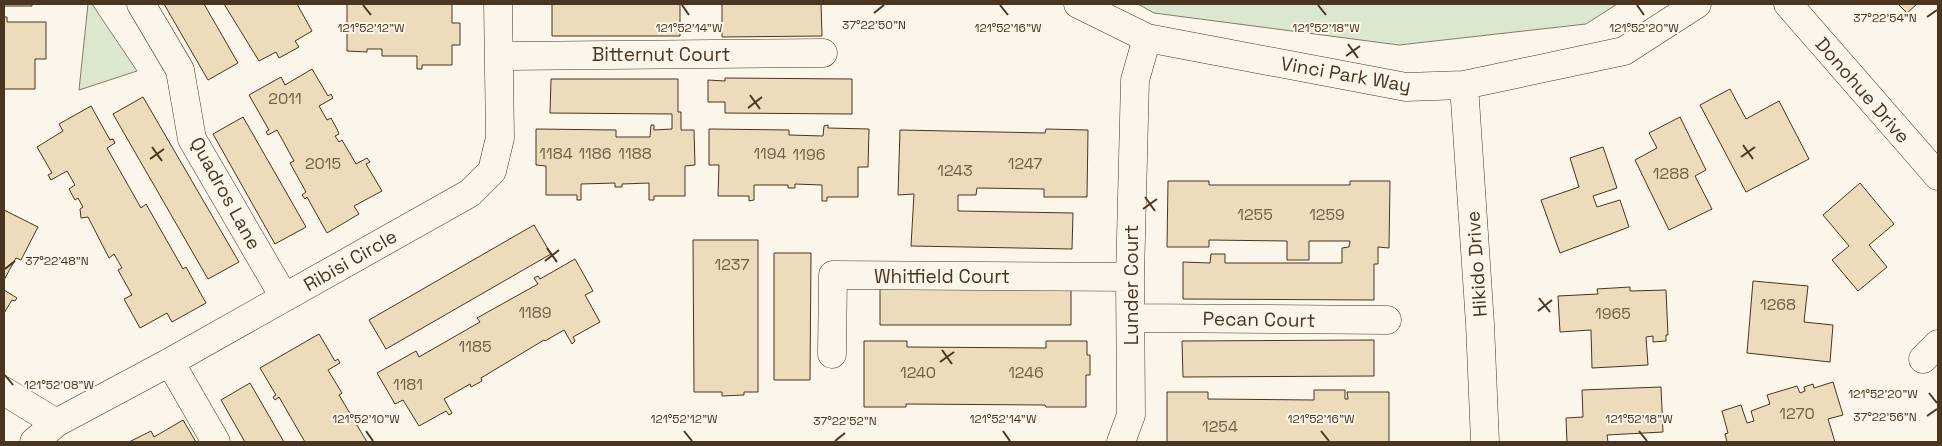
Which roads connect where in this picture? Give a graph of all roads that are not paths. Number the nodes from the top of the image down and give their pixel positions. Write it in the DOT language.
graph roads {
  1 [pos="141,4"];
  2 [pos="498,4"];
  3 [pos="1078,4"];
  4 [pos="1697,4"];
  5 [pos="1788,4"];
  6 [pos="1146,38"];
  7 [pos="823,53"];
  8 [pos="499,56"];
  9 [pos="1464,85"];
  10 [pos="1938,176"];
  11 [pos="1130,276"];
  12 [pos="284,297"];
  13 [pos="1131,318"];
  14 [pos="1387,320"];
  15 [pos="832,354"];
  16 [pos="170,362"];
  17 [pos="4,391"];
  18 [pos="56,423"];
  19 [pos="34,442"];
  20 [pos="216,442"];
  21 [pos="1121,442"];
  22 [pos="1485,442"];
  1 -- 12 [label="street, Quadros Lane"];
  2 -- 8 [label="street, Ribisi Circle"];
  3 -- 6 [label="street, Vinci Park Way"];
  4 -- 9 [label="street, Vinci Park Way"];
  5 -- 10 [label="street, Donohue Drive"];
  6 -- 9 [label="street, Vinci Park Way"];
  6 -- 11 [label="street, Lunder Court"];
  7 -- 8 [label="street, Bitternut Court"];
  8 -- 12 [label="street, Ribisi Circle"];
  9 -- 22 [label="street, Hikido Drive"];
  11 -- 13 [label="street, Lunder Court"];
  11 -- 15 [label="street, Whitfield Court"];
  12 -- 16 [label="street, Ribisi Circle"];
  13 -- 14 [label="street, Pecan Court"];
  13 -- 21 [label="street, Lunder Court"];
  16 -- 18 [label="street, Ribisi Circle"];
  16 -- 20 [label="street"];
  17 -- 18 [label="street"];
  18 -- 19 [label="street, Ribisi Circle"];
}
